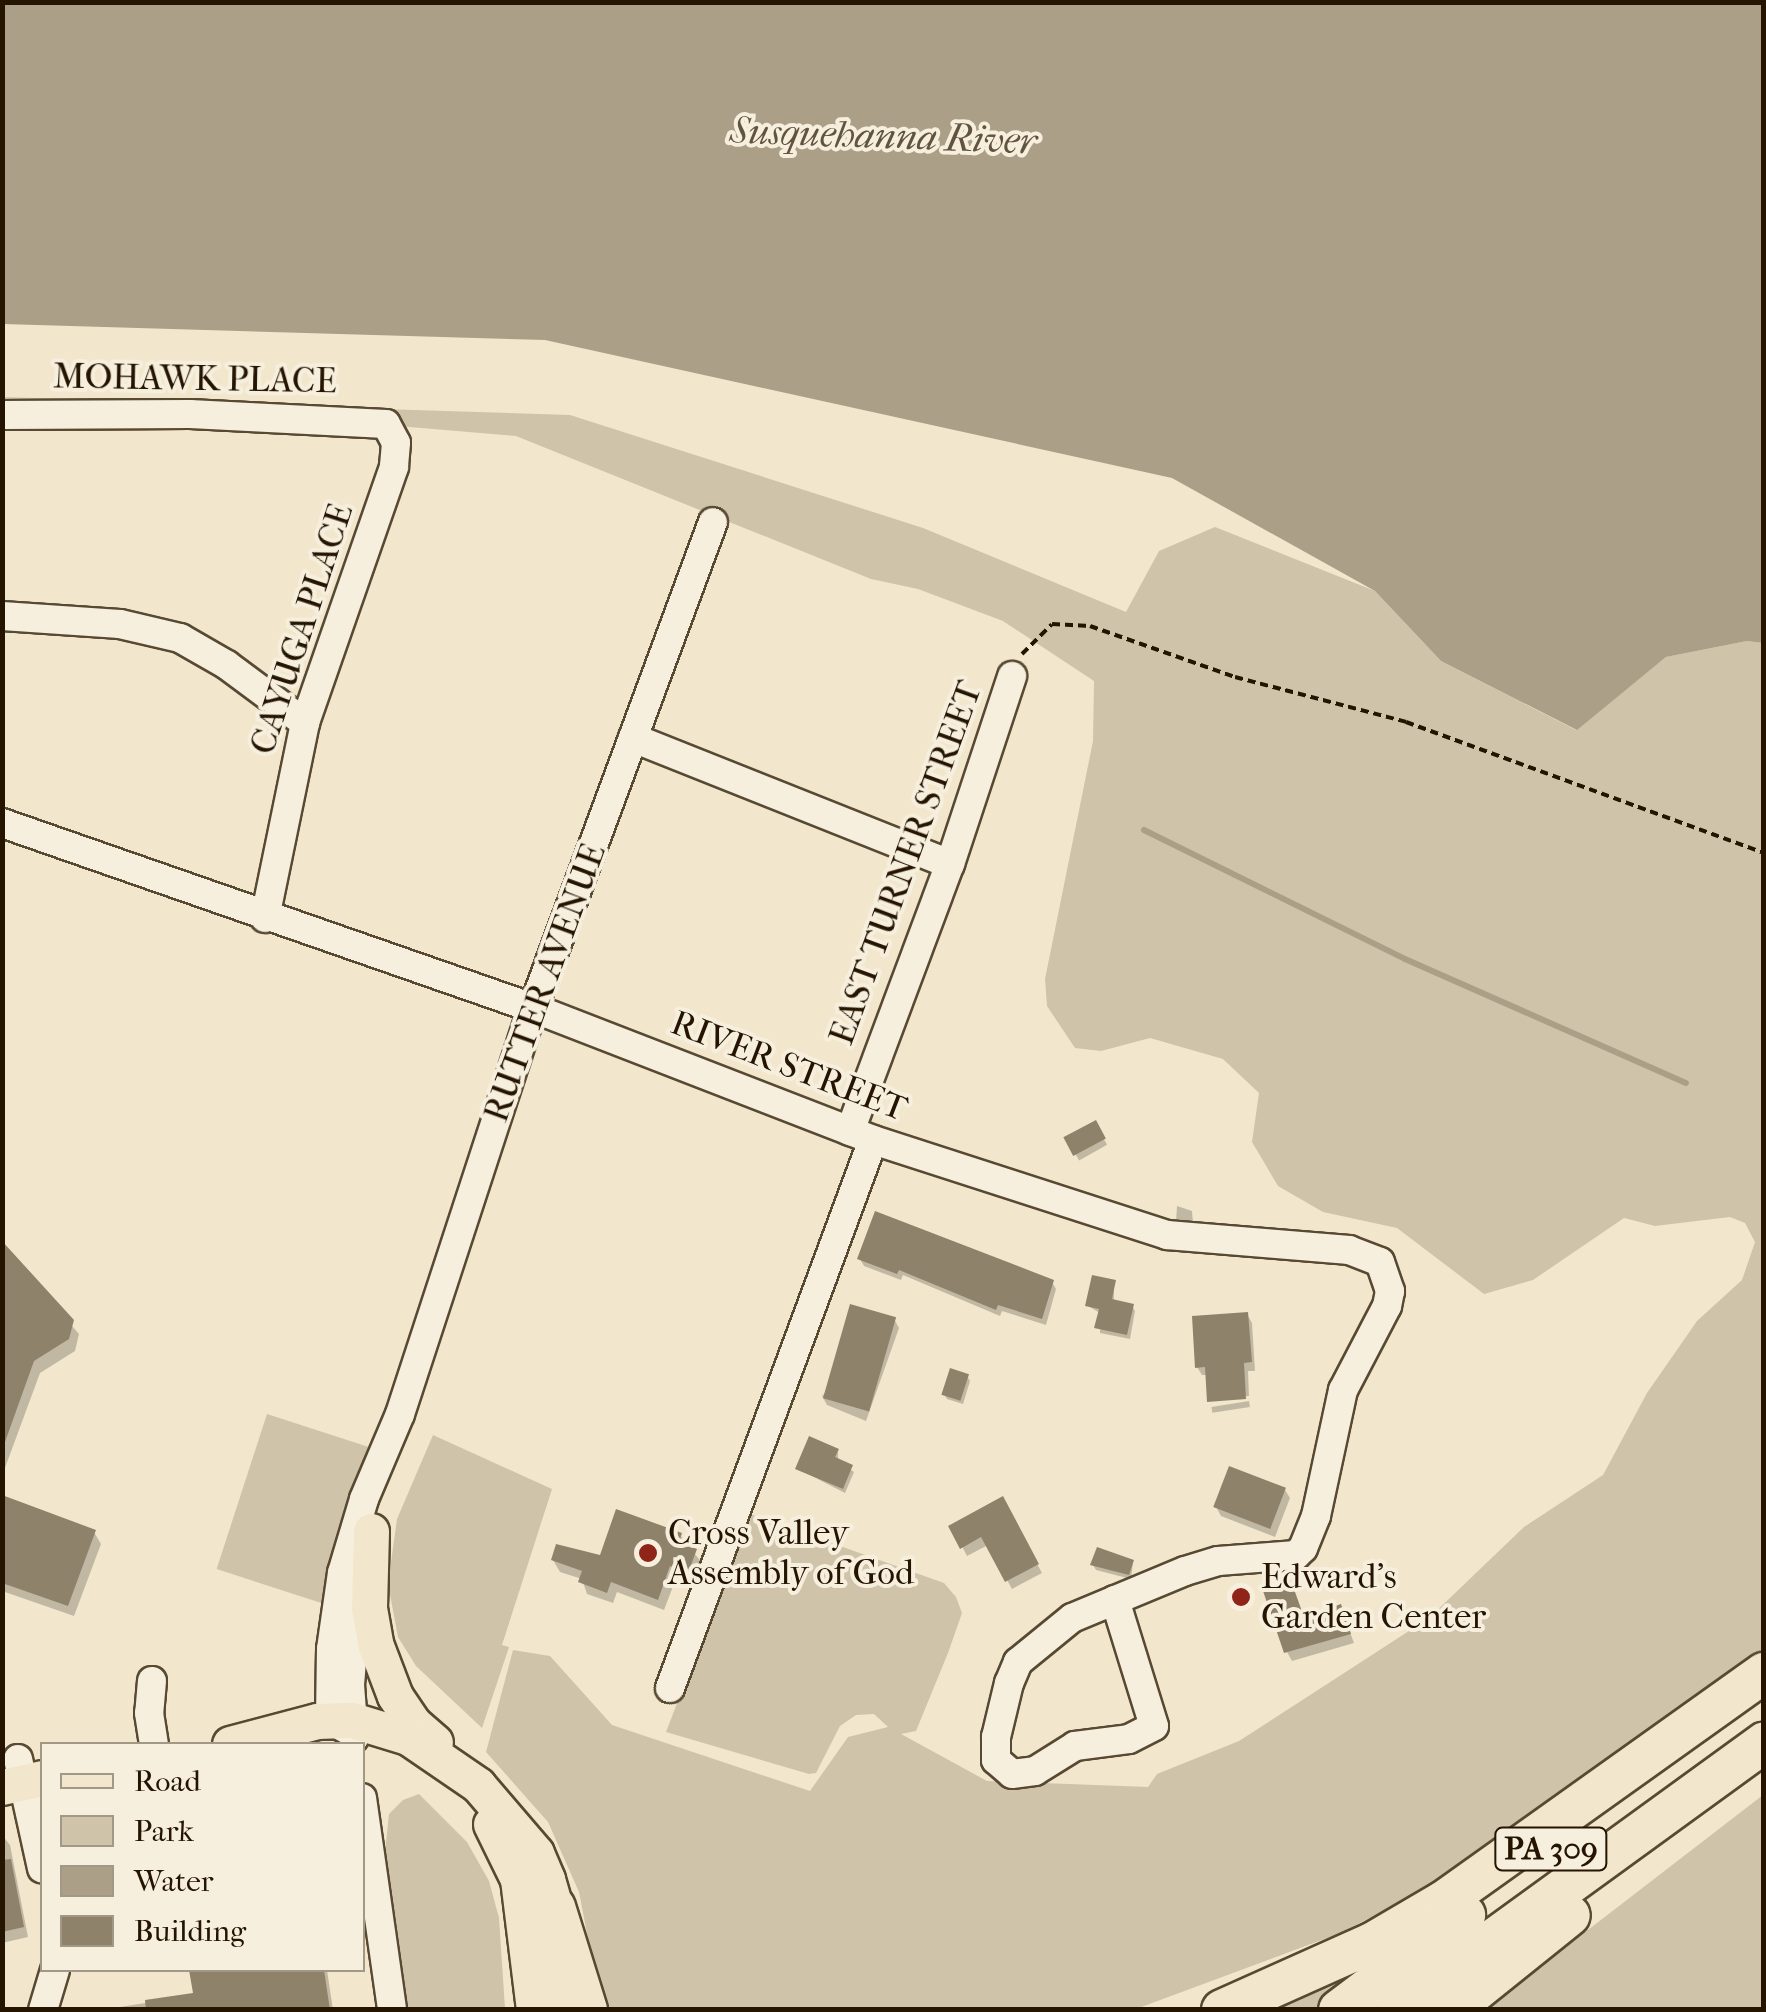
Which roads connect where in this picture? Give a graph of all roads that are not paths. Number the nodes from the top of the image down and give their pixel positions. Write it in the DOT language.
graph roads {
  1 [pos="2,415"];
  2 [pos="386,424"];
  3 [pos="713,522"];
  4 [pos="2,616"];
  5 [pos="1012,676"];
  6 [pos="306,723"];
  7 [pos="633,738"];
  8 [pos="2,823"];
  9 [pos="950,864"];
  10 [pos="264,918"];
  11 [pos="533,1008"];
  12 [pos="862,1136"];
  13 [pos="388,1448"];
  14 [pos="372,1531"];
  15 [pos="1115,1600"];
  16 [pos="1764,1673"];
  17 [pos="152,1681"];
  18 [pos="670,1688"];
  19 [pos="1764,1690"];
  20 [pos="340,1729"];
  21 [pos="154,1742"];
  22 [pos="245,1742"];
  23 [pos="1764,1743"];
  24 [pos="1764,1757"];
  25 [pos="22,1777"];
  26 [pos="478,1784"];
  27 [pos="365,1841"];
  28 [pos="40,1859"];
  29 [pos="555,1907"];
  30 [pos="370,1913"];
  31 [pos="54,1972"];
  32 [pos="44,2010"];
  33 [pos="392,2010"];
  34 [pos="534,2010"];
  35 [pos="563,2010"];
  36 [pos="587,2010"];
  37 [pos="1222,2010"];
  38 [pos="1340,2010"];
  39 [pos="1396,2010"];
  40 [pos="1452,2010"];
  1 -- 2 [label="street, MOHAWK PLACE"];
  2 -- 6 [label="street, CAYUGA PLACE"];
  3 -- 7 [label="street, RUTTER AVENUE"];
  4 -- 6 [label="street"];
  5 -- 9 [label="street, EAST TURNER STREET"];
  6 -- 10 [label="street, CAYUGA PLACE"];
  7 -- 9 [label="street"];
  7 -- 11 [label="street, RUTTER AVENUE"];
  8 -- 10 [label="street, RIVER STREET"];
  9 -- 12 [label="street, EAST TURNER STREET"];
  10 -- 11 [label="street, RIVER STREET"];
  11 -- 12 [label="street, RIVER STREET"];
  11 -- 13 [label="street, RUTTER AVENUE"];
  12 -- 15 [label="street, RIVER STREET"];
  12 -- 18 [label="street, EAST TURNER STREET"];
  13 -- 14 [label="street, RUTTER AVENUE"];
  13 -- 20 [label="street, RUTTER AVENUE"];
  14 -- 20 [label="street, RUTTER AVENUE"];
  14 -- 26 [label="main road"];
  15 -- 15 [label="street"];
  16 -- 37 [label="highway"];
  17 -- 21 [label="street"];
  19 -- 38 [label="highway, PA 309"];
  20 -- 22 [label="main road"];
  20 -- 26 [label="main road"];
  20 -- 34 [label="main road"];
  23 -- 39 [label="highway, PA 309"];
  24 -- 40 [label="highway"];
  25 -- 28 [label="street"];
  26 -- 29 [label="main road"];
  27 -- 30 [label="street"];
  29 -- 35 [label="main road"];
  29 -- 36 [label="highway"];
  30 -- 33 [label="street"];
  31 -- 32 [label="street"];
}
